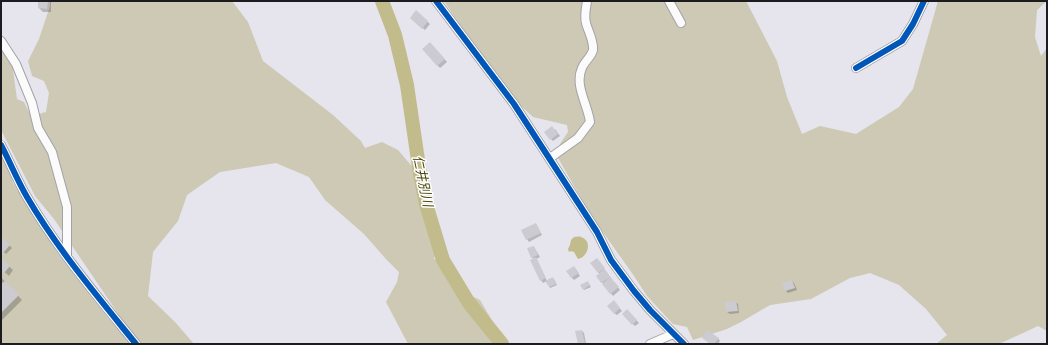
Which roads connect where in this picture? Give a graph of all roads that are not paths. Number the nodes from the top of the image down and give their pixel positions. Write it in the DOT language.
graph roads {
  1 [pos="436,1"];
  2 [pos="587,1"];
  3 [pos="669,1"];
  4 [pos="924,1"];
  5 [pos="681,23"];
  6 [pos="1,41"];
  7 [pos="856,68"];
  8 [pos="1,145"];
  9 [pos="550,158"];
  10 [pos="67,257"];
  11 [pos="673,334"];
  12 [pos="136,344"];
  13 [pos="650,344"];
  14 [pos="684,344"];
  1 -- 9 [label="street"];
  2 -- 9 [label="street"];
  3 -- 5 [label="street"];
  4 -- 7 [label="street"];
  6 -- 10 [label="street"];
  8 -- 10 [label="street"];
  9 -- 11 [label="street"];
  10 -- 12 [label="street"];
  11 -- 13 [label="street"];
  11 -- 14 [label="street"];
}
